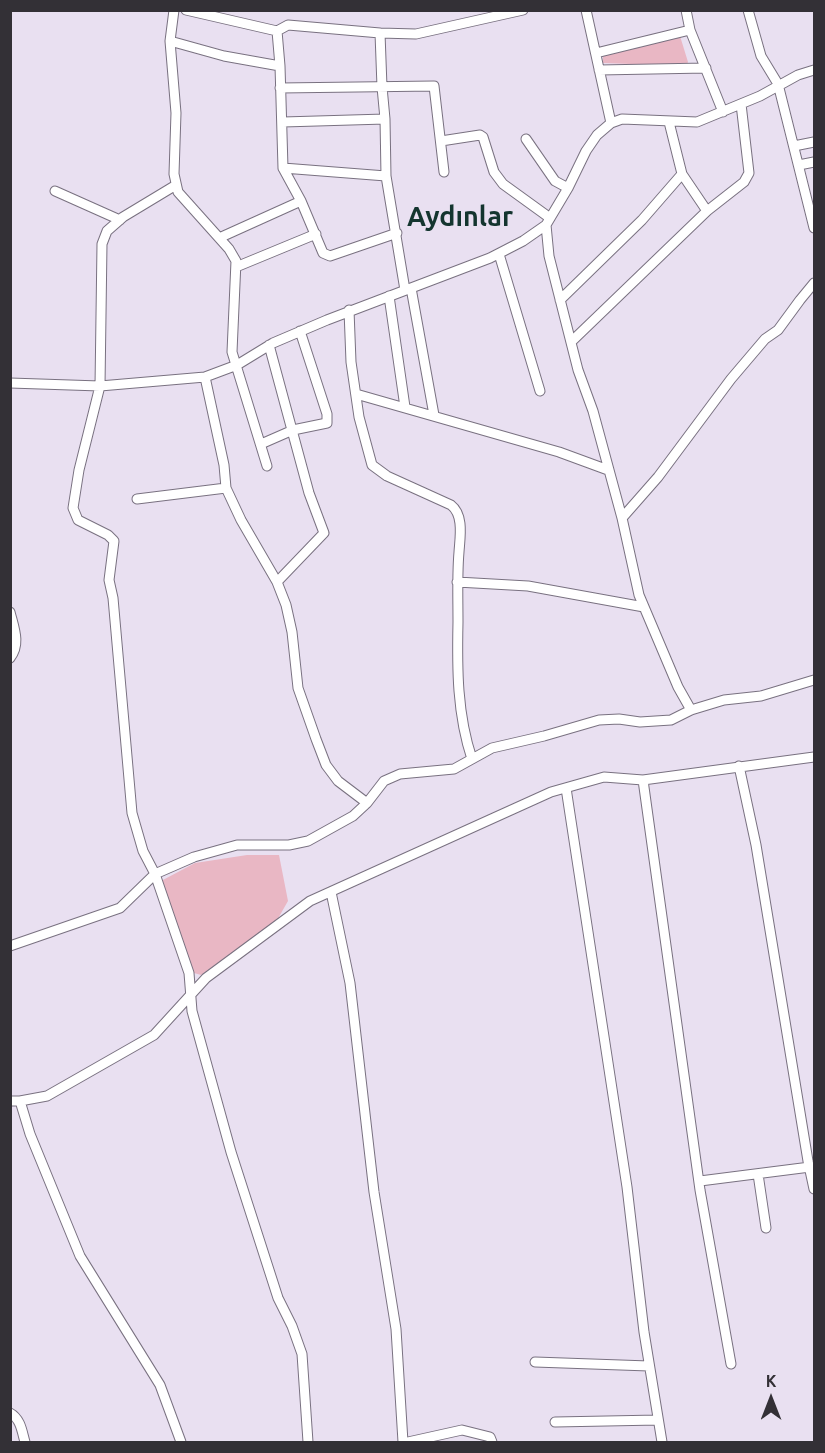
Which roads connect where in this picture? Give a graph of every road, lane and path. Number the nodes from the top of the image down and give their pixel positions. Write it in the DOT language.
graph roads {
  1 [pos="174,10"];
  2 [pos="186,10"];
  3 [pos="523,10"];
  4 [pos="586,10"];
  5 [pos="686,10"];
  6 [pos="748,10"];
  7 [pos="690,30"];
  8 [pos="277,31"];
  9 [pos="380,33"];
  10 [pos="170,41"];
  11 [pos="596,53"];
  12 [pos="280,66"];
  13 [pos="706,68"];
  14 [pos="599,70"];
  15 [pos="814,70"];
  16 [pos="778,84"];
  17 [pos="382,87"];
  18 [pos="280,88"];
  19 [pos="741,104"];
  20 [pos="723,112"];
  21 [pos="385,119"];
  22 [pos="283,122"];
  23 [pos="669,122"];
  24 [pos="611,123"];
  25 [pos="526,139"];
  26 [pos="441,141"];
  27 [pos="814,142"];
  28 [pos="794,146"];
  29 [pos="814,162"];
  30 [pos="799,165"];
  31 [pos="283,168"];
  32 [pos="444,172"];
  33 [pos="682,174"];
  34 [pos="386,176"];
  35 [pos="176,185"];
  36 [pos="568,188"];
  37 [pos="55,191"];
  38 [pos="301,201"];
  39 [pos="707,211"];
  40 [pos="120,220"];
  41 [pos="548,221"];
  42 [pos="814,228"];
  43 [pos="397,233"];
  44 [pos="316,234"];
  45 [pos="219,238"];
  46 [pos="499,254"];
  47 [pos="236,267"];
  48 [pos="814,283"];
  49 [pos="408,289"];
  50 [pos="389,296"];
  51 [pos="560,300"];
  52 [pos="350,310"];
  53 [pos="300,331"];
  54 [pos="571,342"];
  55 [pos="269,345"];
  56 [pos="237,365"];
  57 [pos="205,377"];
  58 [pos="10,383"];
  59 [pos="100,386"];
  60 [pos="540,391"];
  61 [pos="356,394"];
  62 [pos="405,407"];
  63 [pos="434,415"];
  64 [pos="293,430"];
  65 [pos="261,444"];
  66 [pos="267,466"];
  67 [pos="608,470"];
  68 [pos="226,488"];
  69 [pos="137,499"];
  70 [pos="622,519"];
  71 [pos="277,582"];
  72 [pos="457,582"];
  73 [pos="644,607"];
  74 [pos="10,612"];
  75 [pos="10,658"];
  76 [pos="814,680"];
  77 [pos="691,710"];
  78 [pos="814,757"];
  79 [pos="472,759"];
  80 [pos="739,766"];
  81 [pos="643,780"];
  82 [pos="566,788"];
  83 [pos="367,803"];
  84 [pos="155,874"];
  85 [pos="331,892"];
  86 [pos="10,946"];
  87 [pos="190,994"];
  88 [pos="15,1101"];
  89 [pos="810,1167"];
  90 [pos="758,1174"];
  91 [pos="700,1181"];
  92 [pos="814,1189"];
  93 [pos="766,1228"];
  94 [pos="535,1362"];
  95 [pos="731,1364"];
  96 [pos="649,1366"];
  97 [pos="10,1413"];
  98 [pos="658,1420"];
  99 [pos="555,1422"];
  100 [pos="25,1443"];
  101 [pos="181,1443"];
  102 [pos="308,1443"];
  103 [pos="405,1443"];
  104 [pos="492,1443"];
  105 [pos="662,1443"];
  1 -- 10 [label="street"];
  2 -- 8 [label="street"];
  3 -- 9 [label="street"];
  4 -- 11 [label="street"];
  5 -- 7 [label="street"];
  6 -- 16 [label="street"];
  7 -- 11 [label="street"];
  7 -- 13 [label="street"];
  8 -- 9 [label="street"];
  8 -- 12 [label="street"];
  9 -- 17 [label="street"];
  10 -- 12 [label="street"];
  10 -- 35 [label="street"];
  11 -- 14 [label="street"];
  12 -- 18 [label="street"];
  13 -- 14 [label="street"];
  13 -- 20 [label="street"];
  14 -- 24 [label="street"];
  15 -- 16 [label="street"];
  16 -- 19 [label="street"];
  16 -- 28 [label="street"];
  17 -- 18 [label="street"];
  17 -- 21 [label="street"];
  17 -- 26 [label="street"];
  18 -- 22 [label="street"];
  19 -- 20 [label="street"];
  19 -- 39 [label="street"];
  20 -- 23 [label="street"];
  21 -- 22 [label="street"];
  21 -- 34 [label="street"];
  22 -- 31 [label="street"];
  23 -- 24 [label="street"];
  23 -- 33 [label="street"];
  24 -- 36 [label="street"];
  25 -- 36 [label="street"];
  26 -- 32 [label="street"];
  26 -- 41 [label="street"];
  27 -- 28 [label="street"];
  28 -- 30 [label="street"];
  29 -- 30 [label="street"];
  30 -- 42 [label="street"];
  31 -- 34 [label="street"];
  31 -- 38 [label="street"];
  33 -- 39 [label="street"];
  33 -- 51 [label="street"];
  34 -- 43 [label="street"];
  35 -- 40 [label="street"];
  35 -- 45 [label="street"];
  36 -- 41 [label="street"];
  37 -- 40 [label="street"];
  38 -- 44 [label="street"];
  38 -- 45 [label="street"];
  39 -- 54 [label="street"];
  40 -- 59 [label="street"];
  41 -- 46 [label="street"];
  41 -- 51 [label="street"];
  43 -- 44 [label="street"];
  43 -- 49 [label="street"];
  44 -- 47 [label="street"];
  45 -- 47 [label="street"];
  46 -- 49 [label="street"];
  46 -- 60 [label="street"];
  47 -- 56 [label="street"];
  48 -- 70 [label="street"];
  49 -- 50 [label="street"];
  49 -- 63 [label="street"];
  50 -- 52 [label="street"];
  50 -- 62 [label="street"];
  51 -- 54 [label="street"];
  52 -- 53 [label="street"];
  52 -- 61 [label="street"];
  53 -- 55 [label="street"];
  53 -- 64 [label="street"];
  54 -- 67 [label="street"];
  55 -- 56 [label="street"];
  55 -- 64 [label="street"];
  56 -- 57 [label="street"];
  56 -- 65 [label="street"];
  57 -- 59 [label="street"];
  57 -- 68 [label="street"];
  58 -- 59 [label="street"];
  59 -- 84 [label="street"];
  61 -- 62 [label="street"];
  61 -- 72 [label="street"];
  62 -- 63 [label="street"];
  63 -- 67 [label="street"];
  64 -- 65 [label="street"];
  64 -- 71 [label="street"];
  65 -- 66 [label="street"];
  67 -- 70 [label="street"];
  68 -- 69 [label="street"];
  68 -- 71 [label="street"];
  70 -- 73 [label="street"];
  71 -- 83 [label="street"];
  72 -- 73 [label="street"];
  72 -- 79 [label="street"];
  73 -- 77 [label="street"];
  74 -- 75 [label="street"];
  76 -- 77 [label="street"];
  77 -- 79 [label="street"];
  78 -- 80 [label="street"];
  79 -- 83 [label="street"];
  80 -- 81 [label="street"];
  80 -- 89 [label="street"];
  81 -- 82 [label="street"];
  81 -- 91 [label="street"];
  82 -- 85 [label="street"];
  82 -- 96 [label="street"];
  83 -- 84 [label="street"];
  84 -- 86 [label="street"];
  84 -- 87 [label="street"];
  85 -- 87 [label="street"];
  85 -- 103 [label="street"];
  87 -- 88 [label="street"];
  87 -- 102 [label="street"];
  88 -- 101 [label="street"];
  89 -- 90 [label="street"];
  89 -- 92 [label="street"];
  90 -- 91 [label="street"];
  90 -- 93 [label="street"];
  91 -- 95 [label="street"];
  94 -- 96 [label="street"];
  96 -- 98 [label="street"];
  97 -- 100 [label="street"];
  98 -- 99 [label="street"];
  98 -- 105 [label="street"];
  103 -- 104 [label="street"];
}
